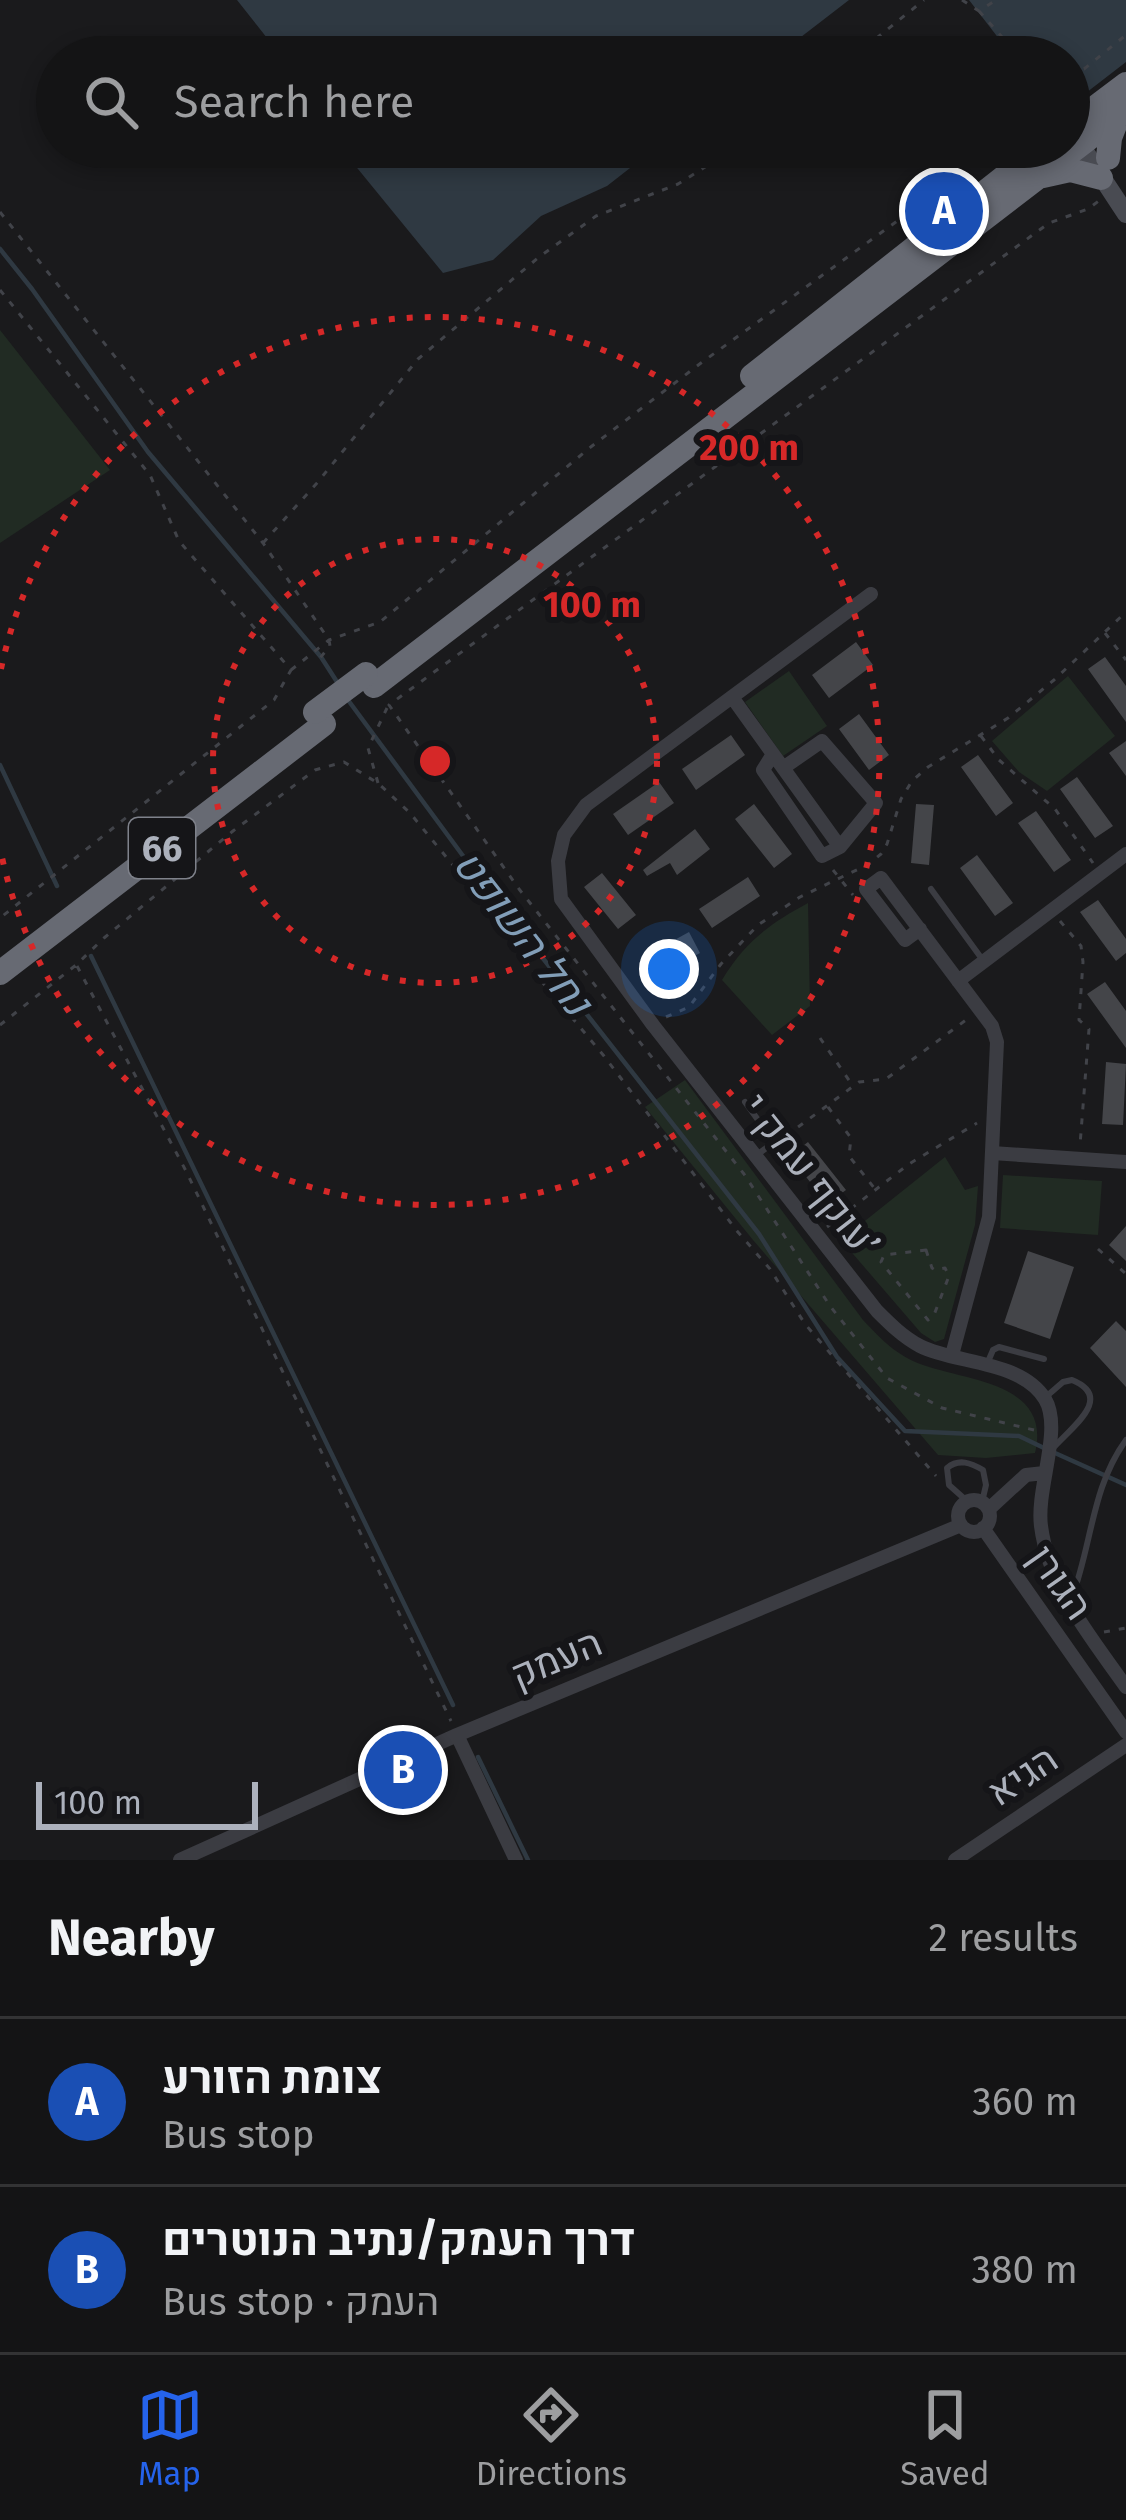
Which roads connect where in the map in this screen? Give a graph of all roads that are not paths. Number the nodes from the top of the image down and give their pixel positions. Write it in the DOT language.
graph roads {
  1 [pos="1126,84"];
  2 [pos="1123,112"];
  3 [pos="1090,121"];
  4 [pos="1090,127"];
  5 [pos="1090,149"];
  6 [pos="1015,168"];
  7 [pos="1045,168"];
  8 [pos="1035,179"];
  9 [pos="1112,182"];
  10 [pos="1126,214"];
  11 [pos="871,594"];
  12 [pos="376,688"];
  13 [pos="732,697"];
  14 [pos="320,718"];
  15 [pos="778,761"];
  16 [pos="1126,854"];
  17 [pos="932,889"];
  18 [pos="920,929"];
  19 [pos="0,955"];
  20 [pos="984,961"];
  21 [pos="0,973"];
  22 [pos="958,981"];
  23 [pos="745,1102"];
  24 [pos="992,1153"];
  25 [pos="755,1158"];
  26 [pos="1126,1162"];
  27 [pos="952,1355"];
  28 [pos="1044,1359"];
  29 [pos="987,1365"];
  30 [pos="1044,1398"];
  31 [pos="1126,1440"];
  32 [pos="1050,1445"];
  33 [pos="1044,1473"];
  34 [pos="975,1504"];
  35 [pos="961,1526"];
  36 [pos="983,1528"];
  37 [pos="1069,1604"];
  38 [pos="1126,1687"];
  39 [pos="1126,1732"];
  40 [pos="458,1735"];
  41 [pos="1126,1745"];
  42 [pos="180,1860"];
  43 [pos="516,1860"];
  44 [pos="956,1860"];
  1 -- 3 [label="highway, 66"];
  2 -- 4 [label="highway, 66"];
  2 -- 9 [label="highway"];
  5 -- 9 [label="street"];
  6 -- 12 [label="highway, 66"];
  7 -- 8 [label="highway, 66"];
  8 -- 9 [label="highway"];
  8 -- 12 [label="highway, 66"];
  9 -- 10 [label="street"];
  11 -- 13 [label="street, עוקף עמק י’"];
  12 -- 14 [label="highway, 66"];
  13 -- 15 [label="street"];
  13 -- 25 [label="street, עוקף עמק י’"];
  14 -- 19 [label="highway, 66"];
  14 -- 21 [label="highway, 66"];
  15 -- 15 [label="street"];
  16 -- 20 [label="street"];
  17 -- 20 [label="lane"];
  18 -- 22 [label="street"];
  20 -- 22 [label="street"];
  22 -- 24 [label="street"];
  23 -- 25 [label="lane"];
  24 -- 26 [label="street"];
  24 -- 27 [label="street"];
  25 -- 27 [label="street, עוקף עמק י’"];
  27 -- 29 [label="street, עוקף עמק י’"];
  28 -- 29 [label="lane"];
  29 -- 30 [label="street, עוקף עמק י’"];
  30 -- 32 [label="street"];
  30 -- 32 [label="lane"];
  31 -- 37 [label="lane"];
  32 -- 33 [label="street"];
  33 -- 34 [label="street"];
  33 -- 37 [label="street"];
  34 -- 34 [label="lane"];
  34 -- 35 [label="street"];
  34 -- 36 [label="street"];
  35 -- 36 [label="street, העמק"];
  35 -- 40 [label="street, העמק"];
  36 -- 39 [label="street, הגורן"];
  37 -- 38 [label="street"];
  40 -- 42 [label="street, העמק"];
  40 -- 43 [label="street"];
  41 -- 44 [label="street, הגיא"];
}
